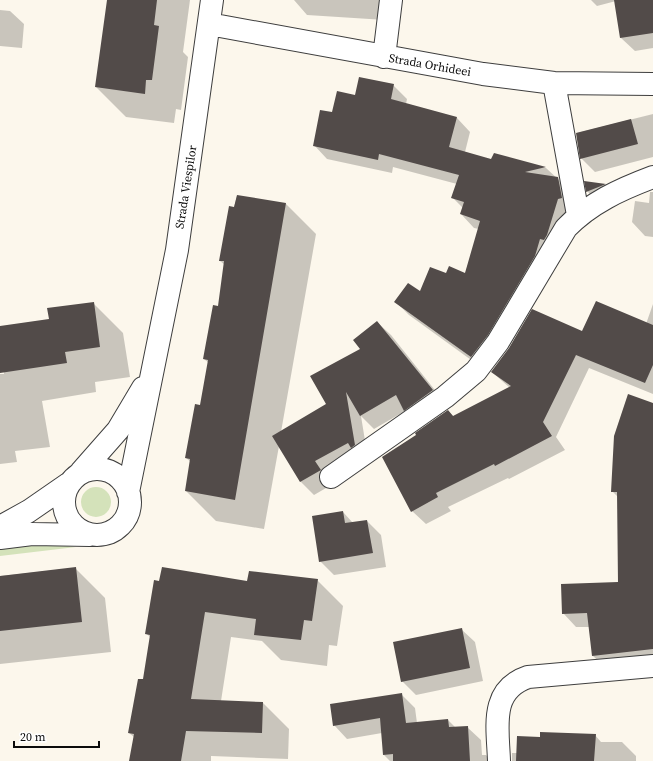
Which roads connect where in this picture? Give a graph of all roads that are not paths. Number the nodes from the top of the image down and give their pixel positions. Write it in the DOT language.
graph roads {
  1 [pos="212,0"];
  2 [pos="390,0"];
  3 [pos="209,24"];
  4 [pos="384,57"];
  5 [pos="554,83"];
  6 [pos="653,84"];
  7 [pos="653,177"];
  8 [pos="578,215"];
  9 [pos="151,373"];
  10 [pos="331,477"];
  11 [pos="74,478"];
  12 [pos="128,492"];
  13 [pos="0,527"];
  14 [pos="90,534"];
  15 [pos="0,538"];
  16 [pos="653,666"];
  17 [pos="499,761"];
  1 -- 3 [label="street, Strada Viespilor"];
  2 -- 4 [label="street"];
  3 -- 4 [label="street, Strada Orhideei"];
  3 -- 9 [label="street, Strada Viespilor"];
  4 -- 5 [label="street, Strada Orhideei"];
  5 -- 6 [label="street, Strada Orhideei"];
  5 -- 8 [label="street"];
  7 -- 8 [label="street"];
  8 -- 10 [label="street"];
  9 -- 11 [label="street, Strada Viespilor"];
  9 -- 12 [label="street, Strada Viespilor"];
  11 -- 12 [label="street"];
  11 -- 13 [label="street, Strada Viespilor"];
  11 -- 14 [label="street"];
  12 -- 14 [label="street"];
  14 -- 15 [label="street"];
  16 -- 17 [label="street"];
}
